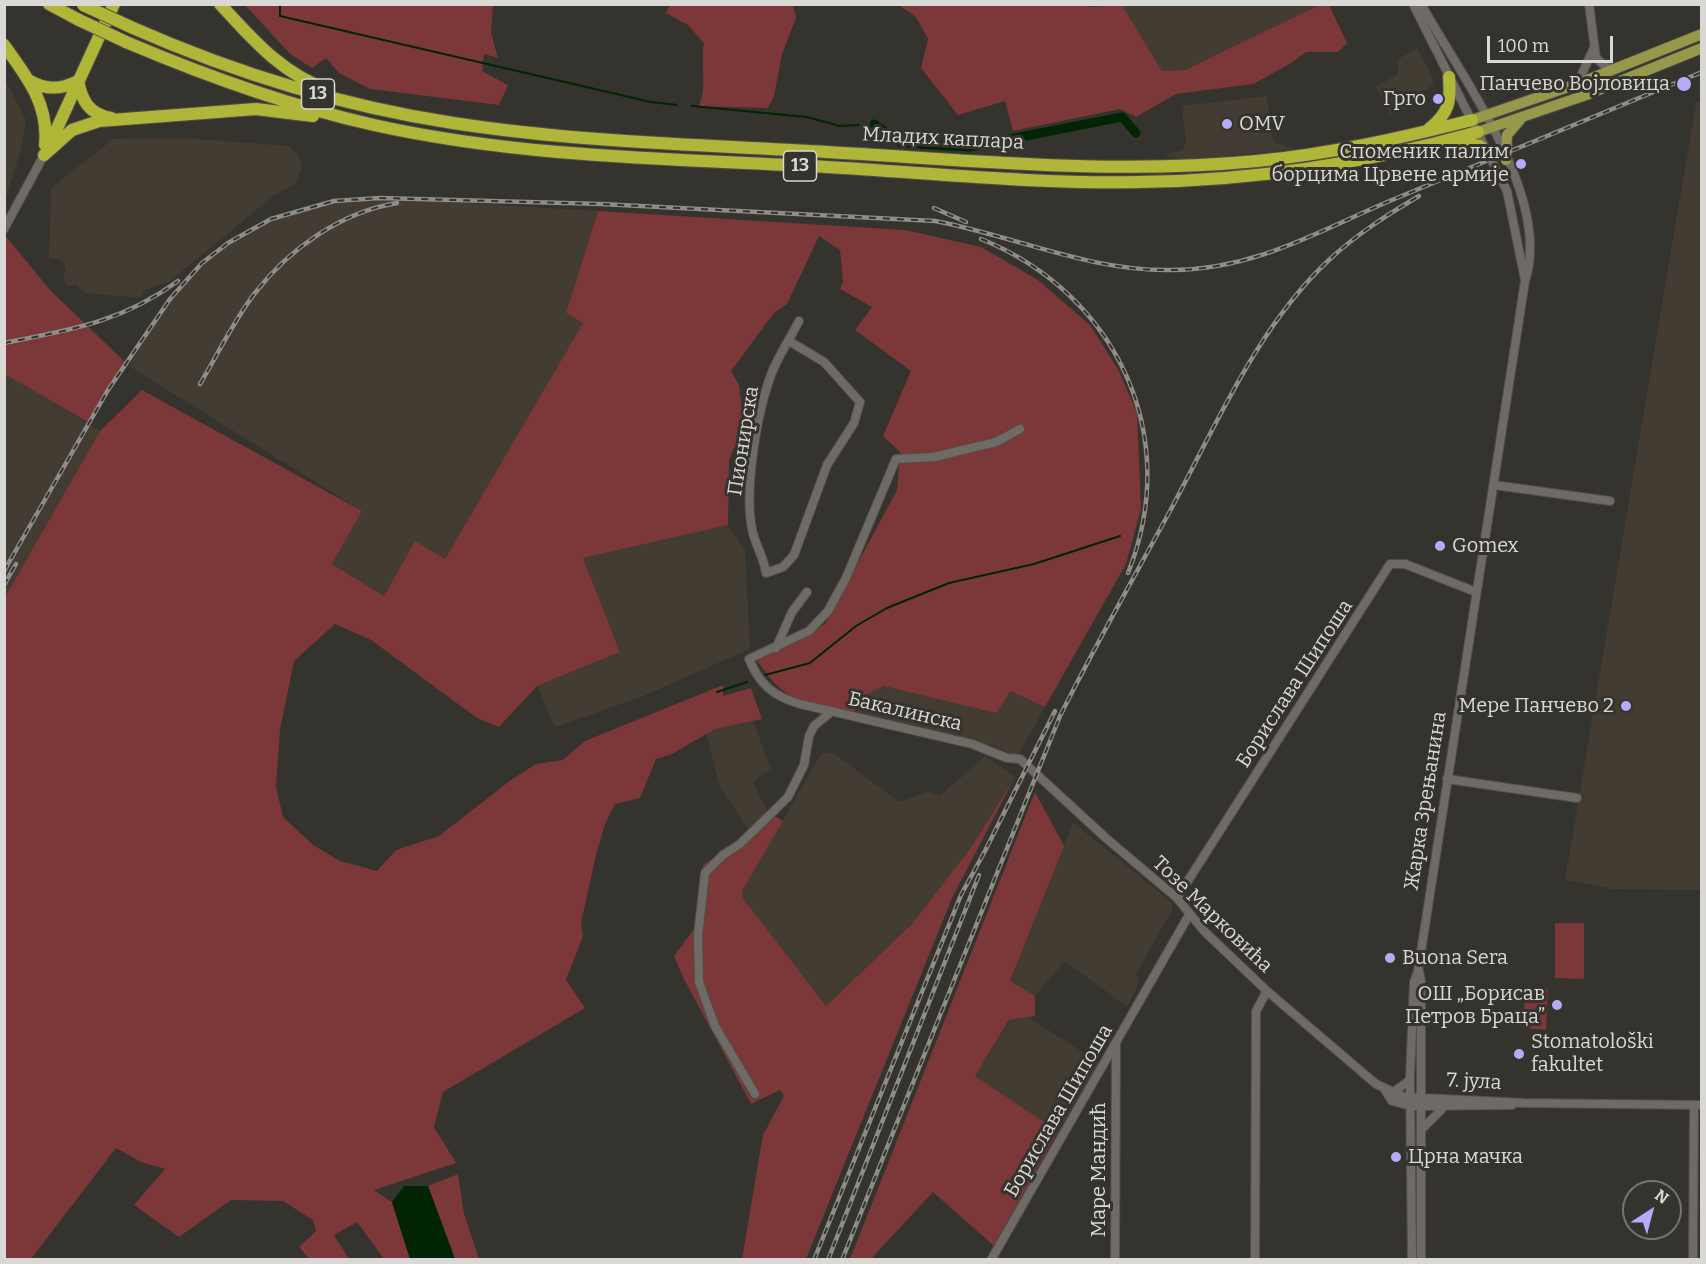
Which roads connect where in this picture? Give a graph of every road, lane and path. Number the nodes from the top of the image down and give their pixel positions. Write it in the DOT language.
graph roads {
  1 [pos="49,4"];
  2 [pos="114,4"];
  3 [pos="220,4"];
  4 [pos="1413,4"];
  5 [pos="1421,4"];
  6 [pos="1589,4"];
  7 [pos="83,5"];
  8 [pos="1701,34"];
  9 [pos="4,45"];
  10 [pos="1594,47"];
  11 [pos="1701,48"];
  12 [pos="1616,69"];
  13 [pos="1449,77"];
  14 [pos="30,81"];
  15 [pos="78,81"];
  16 [pos="1577,84"];
  17 [pos="410,116"];
  18 [pos="1486,116"];
  19 [pos="1522,118"];
  20 [pos="115,119"];
  21 [pos="1472,120"];
  22 [pos="377,126"];
  23 [pos="1492,128"];
  24 [pos="1426,132"];
  25 [pos="1478,132"];
  26 [pos="1449,140"];
  27 [pos="44,155"];
  28 [pos="1490,156"];
  29 [pos="1506,159"];
  30 [pos="4,229"];
  31 [pos="1525,281"];
  32 [pos="799,321"];
  33 [pos="789,341"];
  34 [pos="1020,429"];
  35 [pos="1494,485"];
  36 [pos="1610,501"];
  37 [pos="807,592"];
  38 [pos="1476,592"];
  39 [pos="776,649"];
  40 [pos="831,712"];
  41 [pos="1020,759"];
  42 [pos="1447,778"];
  43 [pos="1577,798"];
  44 [pos="1177,897"];
  45 [pos="1189,915"];
  46 [pos="1419,971"];
  47 [pos="1267,991"];
  48 [pos="1116,1045"];
  49 [pos="1410,1080"];
  50 [pos="1388,1091"];
  51 [pos="755,1094"];
  52 [pos="1422,1096"];
  53 [pos="1410,1102"];
  54 [pos="1524,1103"];
  55 [pos="1698,1105"];
  56 [pos="1422,1106"];
  57 [pos="1446,1106"];
  58 [pos="1422,1129"];
  59 [pos="991,1260"];
  60 [pos="1115,1260"];
  61 [pos="1255,1260"];
  62 [pos="1412,1260"];
  63 [pos="1421,1260"];
  64 [pos="1693,1260"];
  1 -- 22 [label="highway, 13, bridge"];
  2 -- 15 [label="highway"];
  3 -- 17 [label="highway"];
  4 -- 13 [label="street, Жарка Зрењанина"];
  5 -- 18 [label="street, Жарка Зрењанина"];
  6 -- 10 [label="street"];
  7 -- 17 [label="highway, 13, bridge"];
  8 -- 12 [label="main road, 13"];
  9 -- 14 [label="highway"];
  10 -- 12 [label="street"];
  10 -- 16 [label="street"];
  11 -- 19 [label="main road, 13"];
  12 -- 16 [label="main road, 13"];
  13 -- 21 [label="street, Жарка Зрењанина"];
  13 -- 24 [label="highway"];
  14 -- 15 [label="highway"];
  14 -- 27 [label="highway"];
  15 -- 20 [label="highway"];
  15 -- 27 [label="highway"];
  16 -- 18 [label="main road, 13"];
  17 -- 24 [label="highway, Младих каплара / 13"];
  18 -- 21 [label="main road, 13"];
  18 -- 23 [label="street, Жарка Зрењанина"];
  19 -- 23 [label="main road, 13"];
  19 -- 29 [label="main road"];
  20 -- 22 [label="highway"];
  20 -- 27 [label="highway"];
  21 -- 24 [label="highway, Младих каплара / 13"];
  21 -- 25 [label="street, Жарка Зрењанина"];
  22 -- 26 [label="highway, Младих каплара / 13"];
  23 -- 25 [label="main road, 13"];
  23 -- 29 [label="street, Жарка Зрењанина"];
  25 -- 26 [label="highway, 13"];
  25 -- 28 [label="street, Жарка Зрењанина"];
  26 -- 28 [label="highway"];
  27 -- 30 [label="street"];
  28 -- 31 [label="street, Жарка Зрењанина"];
  29 -- 31 [label="street, Жарка Зрењанина"];
  31 -- 35 [label="street, Жарка Зрењанина"];
  32 -- 33 [label="street, Пионирска"];
  33 -- 33 [label="street, Пионирска"];
  34 -- 39 [label="street"];
  35 -- 36 [label="street"];
  35 -- 38 [label="street, Жарка Зрењанина"];
  37 -- 39 [label="street"];
  38 -- 42 [label="street, Жарка Зрењанина"];
  38 -- 44 [label="street, Борислава Шипоша"];
  39 -- 40 [label="street"];
  40 -- 41 [label="street, Бакалинска"];
  40 -- 51 [label="street, Бакалинска"];
  41 -- 44 [label="street, Тозе Марковића"];
  42 -- 43 [label="street"];
  42 -- 46 [label="street, Жарка Зрењанина"];
  44 -- 45 [label="street, Тозе Марковића"];
  45 -- 47 [label="street, Тозе Марковића"];
  45 -- 48 [label="street, Борислава Шипоша"];
  46 -- 49 [label="street, Жарка Зрењанина"];
  46 -- 52 [label="street, Жарка Зрењанина"];
  47 -- 50 [label="street, Тозе Марковића"];
  47 -- 61 [label="street"];
  48 -- 59 [label="street, Борислава Шипоша"];
  48 -- 60 [label="street, Маре Мандић"];
  49 -- 50 [label="street"];
  49 -- 53 [label="street, Жарка Зрењанина"];
  50 -- 53 [label="street, Тозе Марковића"];
  52 -- 53 [label="street"];
  52 -- 54 [label="street, 7. јула"];
  52 -- 56 [label="street, Жарка Зрењанина"];
  53 -- 56 [label="street, Тозе Марковића"];
  53 -- 62 [label="street, Жарка Зрењанина"];
  54 -- 55 [label="street, 7. јула"];
  54 -- 57 [label="street, 7. јула"];
  55 -- 64 [label="street"];
  56 -- 57 [label="street, 7. јула"];
  56 -- 58 [label="street, Жарка Зрењанина"];
  57 -- 58 [label="street"];
  58 -- 63 [label="street, Жарка Зрењанина"];
}
